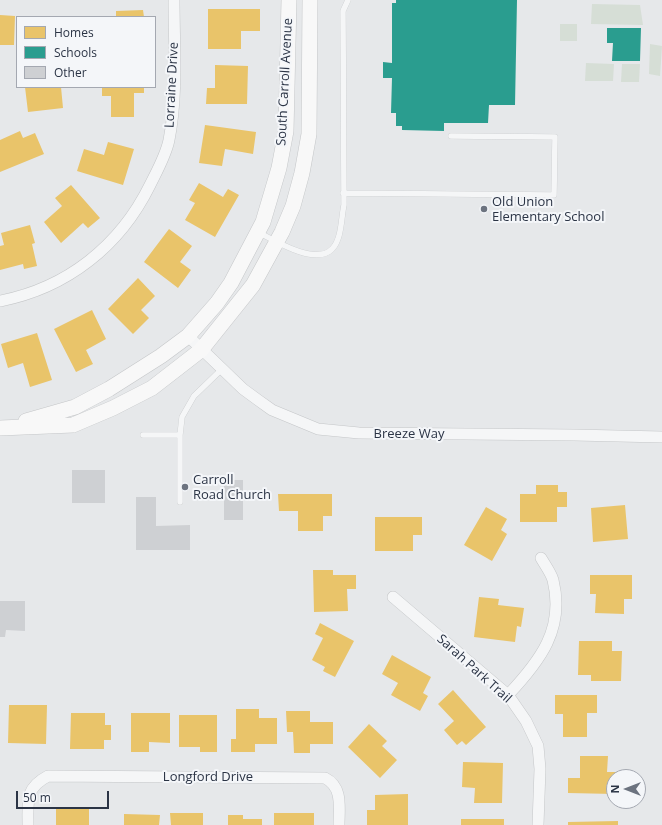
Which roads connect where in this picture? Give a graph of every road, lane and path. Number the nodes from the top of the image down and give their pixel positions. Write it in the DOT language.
graph roads {
  1 [pos="174,0"];
  2 [pos="289,0"];
  3 [pos="310,0"];
  4 [pos="348,0"];
  5 [pos="451,136"];
  6 [pos="343,193"];
  7 [pos="258,232"];
  8 [pos="277,242"];
  9 [pos="0,301"];
  10 [pos="188,336"];
  11 [pos="201,350"];
  12 [pos="222,369"];
  13 [pos="1,428"];
  14 [pos="143,435"];
  15 [pos="180,435"];
  16 [pos="662,438"];
  17 [pos="180,502"];
  18 [pos="541,558"];
  19 [pos="393,597"];
  20 [pos="508,695"];
  21 [pos="28,825"];
  22 [pos="339,825"];
  23 [pos="538,825"];
  1 -- 9 [label="street, Lorraine Drive"];
  2 -- 7 [label="main road, South Carroll Avenue"];
  3 -- 8 [label="main road, South Carroll Avenue"];
  4 -- 6 [label="lane"];
  5 -- 6 [label="lane"];
  6 -- 8 [label="lane"];
  7 -- 8 [label="lane"];
  7 -- 10 [label="main road, South Carroll Avenue"];
  8 -- 11 [label="main road, South Carroll Avenue"];
  10 -- 11 [label="street, Breeze Way"];
  10 -- 13 [label="main road, South Carroll Avenue"];
  11 -- 12 [label="street, Breeze Way"];
  11 -- 13 [label="main road, South Carroll Avenue"];
  12 -- 15 [label="lane"];
  12 -- 16 [label="street, Breeze Way"];
  14 -- 15 [label="lane"];
  15 -- 17 [label="lane"];
  18 -- 20 [label="street"];
  19 -- 20 [label="street, Sarah Park Trail"];
  20 -- 23 [label="street, Sarah Park Trail"];
  21 -- 22 [label="street, Longford Drive"];
}
